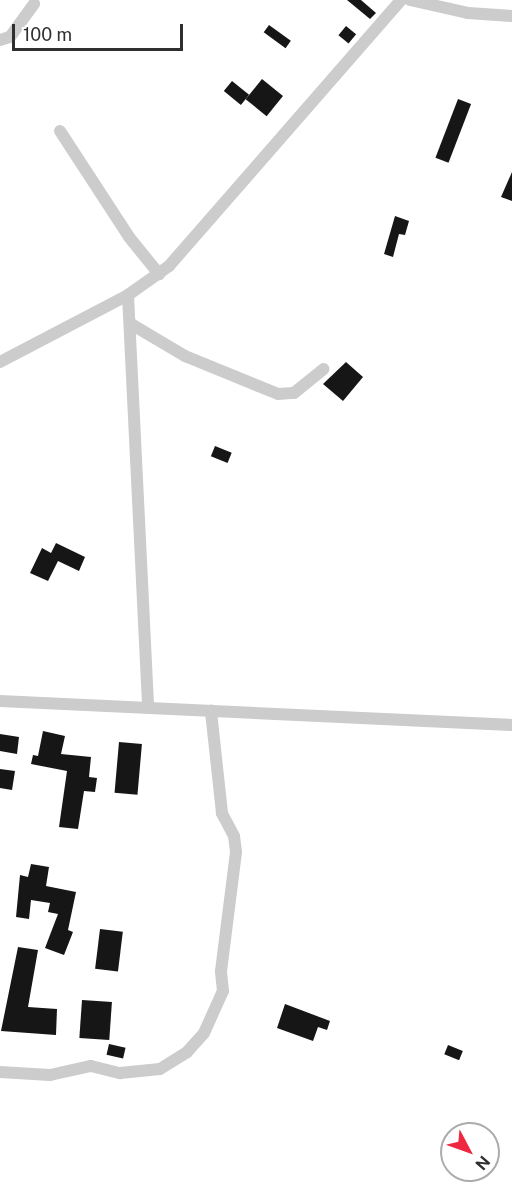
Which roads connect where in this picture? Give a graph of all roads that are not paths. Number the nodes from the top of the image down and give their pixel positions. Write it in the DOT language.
graph roads {
  1 [pos="401,0"];
  2 [pos="410,0"];
  3 [pos="34,4"];
  4 [pos="512,16"];
  5 [pos="0,40"];
  6 [pos="60,131"];
  7 [pos="159,274"];
  8 [pos="128,295"];
  9 [pos="132,324"];
  10 [pos="0,362"];
  11 [pos="324,369"];
  12 [pos="0,701"];
  13 [pos="148,708"];
  14 [pos="211,711"];
  15 [pos="512,725"];
  16 [pos="0,1072"];
  1 -- 7 [label="street"];
  2 -- 4 [label="street"];
  3 -- 5 [label="street"];
  6 -- 7 [label="street"];
  7 -- 8 [label="street"];
  8 -- 9 [label="street"];
  8 -- 10 [label="street"];
  9 -- 11 [label="street"];
  9 -- 13 [label="street"];
  12 -- 13 [label="street"];
  13 -- 14 [label="street"];
  14 -- 15 [label="street"];
  14 -- 16 [label="street"];
}
